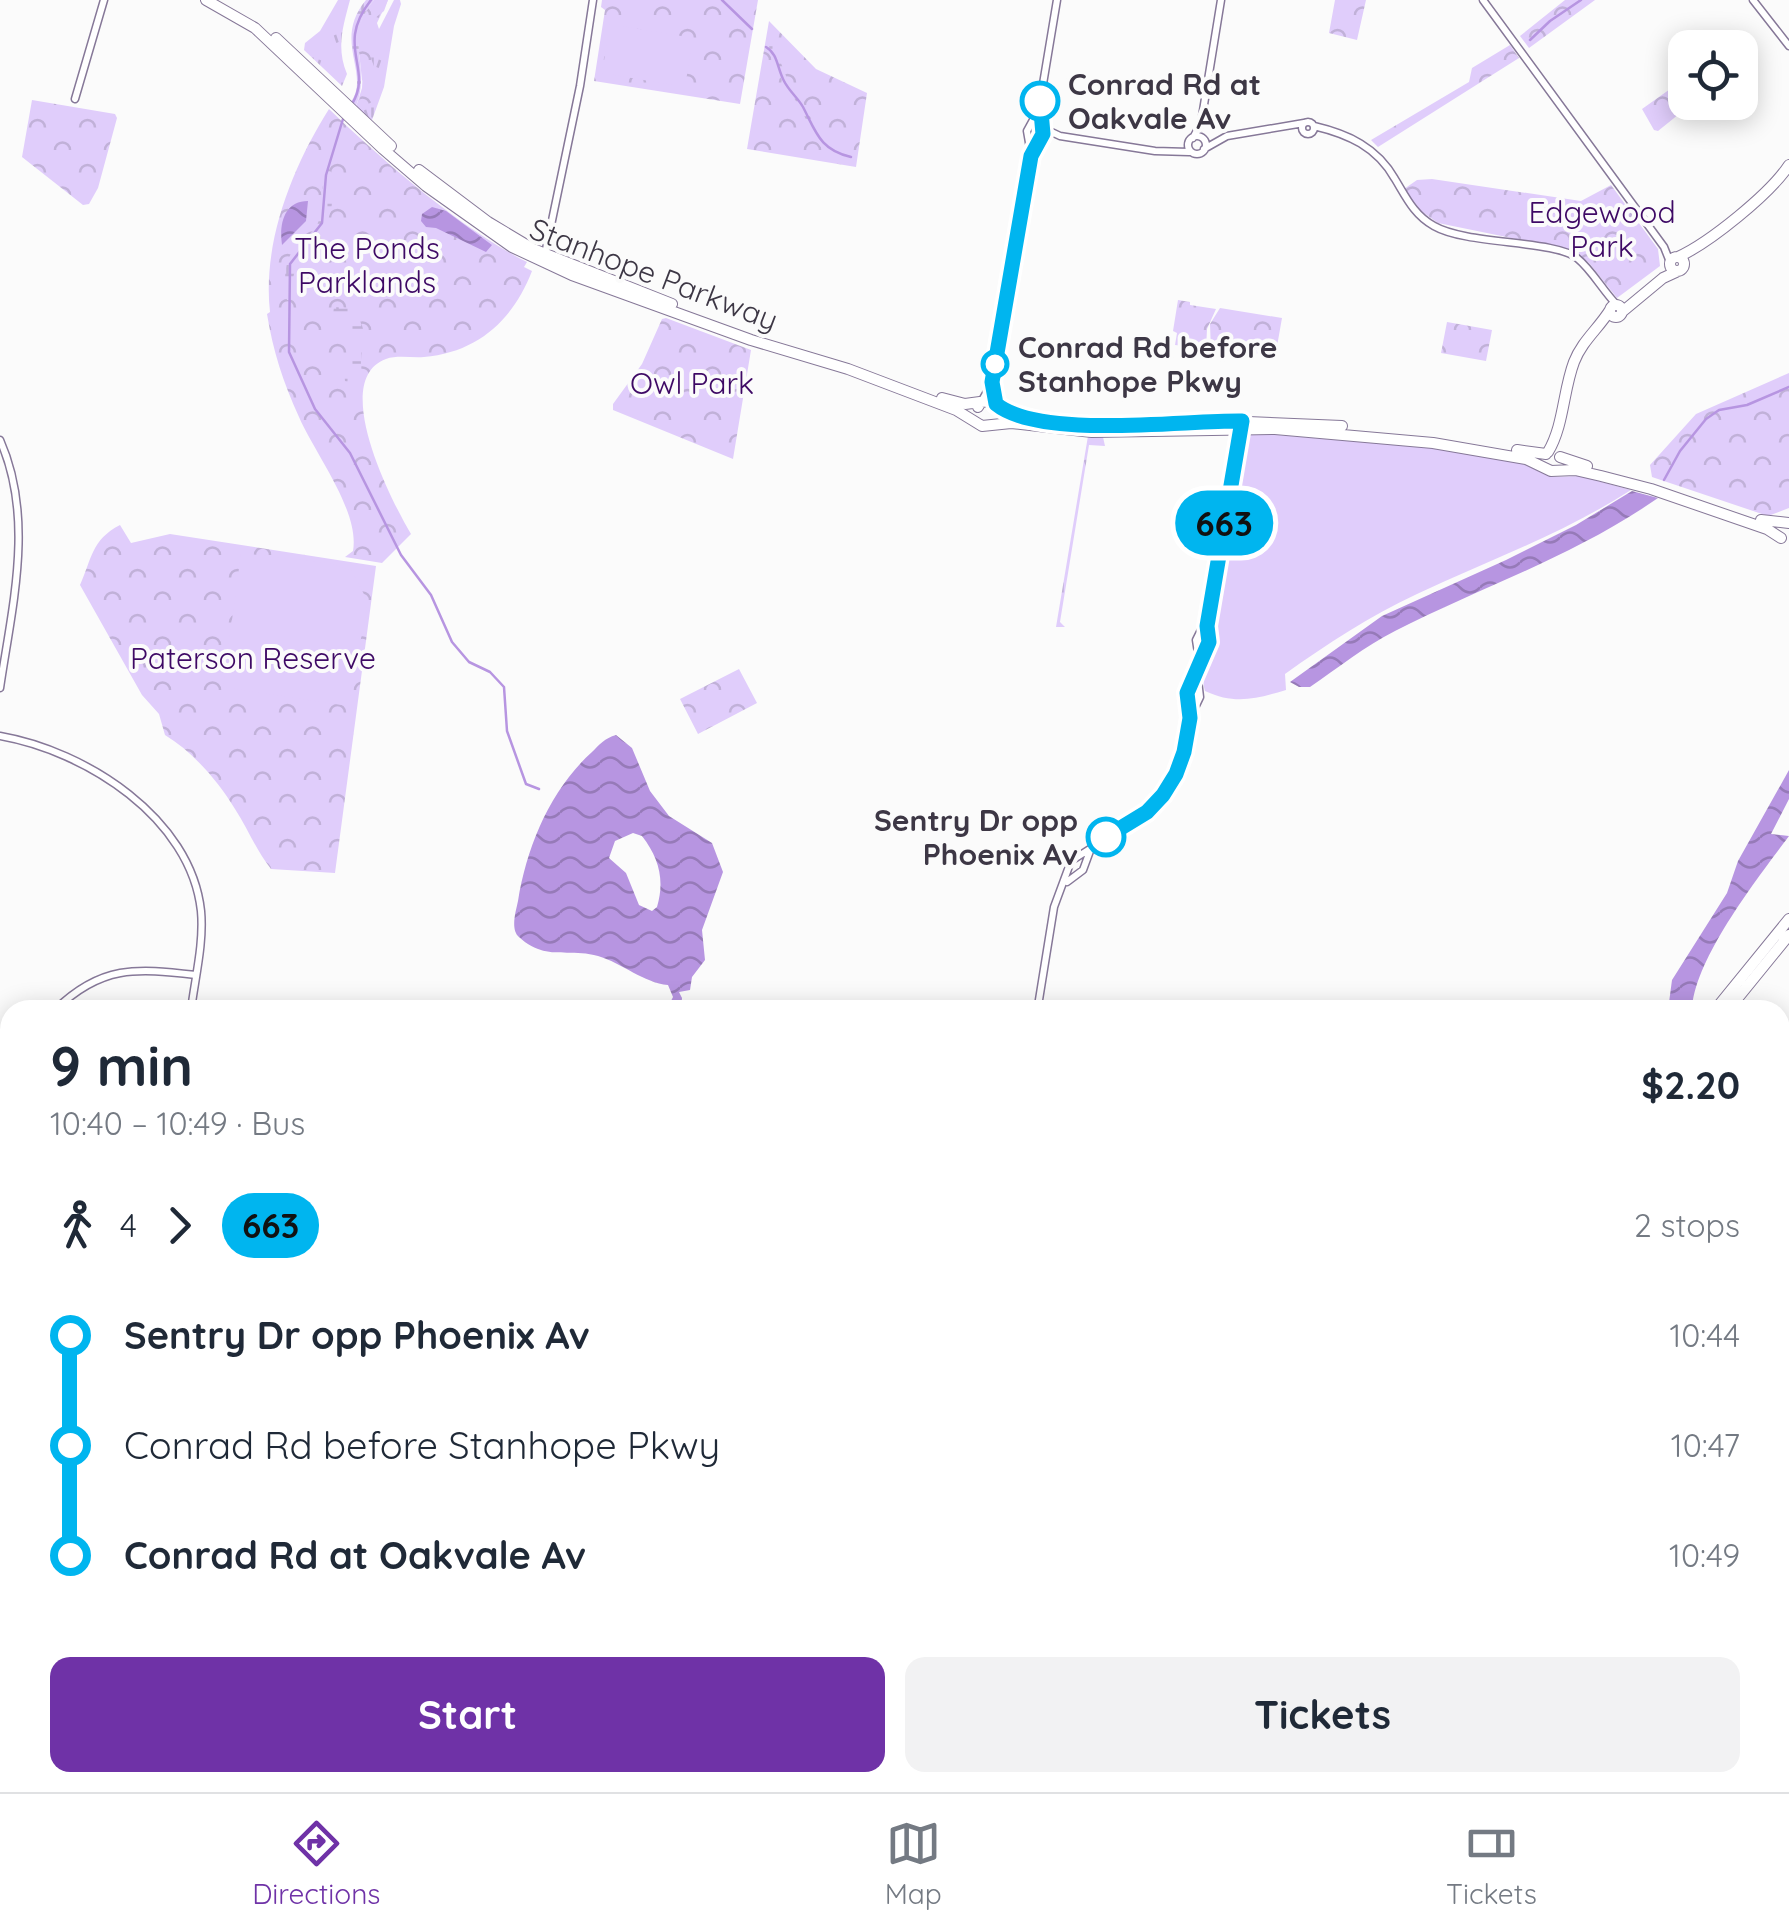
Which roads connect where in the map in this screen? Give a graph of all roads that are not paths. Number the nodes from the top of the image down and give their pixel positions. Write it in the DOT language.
graph roads {
  1 [pos="104,0"];
  2 [pos="206,0"];
  3 [pos="222,0"];
  4 [pos="593,0"];
  5 [pos="1057,0"];
  6 [pos="1221,0"];
  7 [pos="1484,0"];
  8 [pos="1755,0"];
  9 [pos="1789,42"];
  10 [pos="75,99"];
  11 [pos="339,104"];
  12 [pos="1039,108"];
  13 [pos="351,115"];
  14 [pos="1200,123"];
  15 [pos="1031,125"];
  16 [pos="1041,127"];
  17 [pos="1060,136"];
  18 [pos="1203,137"];
  19 [pos="1029,138"];
  20 [pos="1220,138"];
  21 [pos="1040,139"];
  22 [pos="1192,140"];
  23 [pos="1174,149"];
  24 [pos="1204,149"];
  25 [pos="1189,152"];
  26 [pos="1031,156"];
  27 [pos="1789,168"];
  28 [pos="545,255"];
  29 [pos="1675,262"];
  30 [pos="1614,308"];
  31 [pos="992,382"];
  32 [pos="981,402"];
  33 [pos="997,404"];
  34 [pos="978,422"];
  35 [pos="1239,425"];
  36 [pos="992,426"];
  37 [pos="0,440"];
  38 [pos="1552,459"];
  39 [pos="1788,524"];
  40 [pos="1785,541"];
  41 [pos="1197,672"];
  42 [pos="0,688"];
  43 [pos="1191,697"];
  44 [pos="0,736"];
  45 [pos="1094,846"];
  46 [pos="1073,862"];
  47 [pos="1084,863"];
  48 [pos="1077,873"];
  49 [pos="1062,888"];
  50 [pos="1789,919"];
  51 [pos="1789,935"];
  52 [pos="196,975"];
  53 [pos="68,1000"];
  54 [pos="192,1000"];
  55 [pos="1039,1000"];
  56 [pos="1723,1000"];
  57 [pos="1736,1000"];
  1 -- 10 [label="street"];
  2 -- 11 [label="main road, Stanhope Parkway"];
  3 -- 11 [label="main road, Stanhope Parkway"];
  4 -- 28 [label="street"];
  5 -- 12 [label="street"];
  6 -- 14 [label="street"];
  7 -- 29 [label="street"];
  8 -- 9 [label="street"];
  11 -- 13 [label="main road, Stanhope Parkway"];
  12 -- 15 [label="street"];
  12 -- 16 [label="street"];
  13 -- 28 [label="main road, Stanhope Parkway"];
  13 -- 34 [label="main road, Stanhope Parkway"];
  14 -- 18 [label="street"];
  14 -- 22 [label="street"];
  15 -- 16 [label="street"];
  15 -- 19 [label="street"];
  16 -- 17 [label="street"];
  16 -- 21 [label="street"];
  17 -- 21 [label="street"];
  17 -- 23 [label="street"];
  18 -- 20 [label="street"];
  18 -- 22 [label="street"];
  18 -- 24 [label="street"];
  19 -- 21 [label="street"];
  19 -- 26 [label="street"];
  20 -- 24 [label="street"];
  20 -- 30 [label="street"];
  21 -- 26 [label="street"];
  22 -- 23 [label="street"];
  22 -- 25 [label="street"];
  23 -- 25 [label="street"];
  24 -- 25 [label="street"];
  26 -- 31 [label="street"];
  27 -- 29 [label="main road"];
  28 -- 32 [label="main road, Stanhope Parkway"];
  29 -- 30 [label="main road"];
  30 -- 38 [label="main road"];
  31 -- 32 [label="street"];
  31 -- 33 [label="street"];
  32 -- 33 [label="main road"];
  32 -- 34 [label="main road"];
  33 -- 35 [label="main road"];
  33 -- 36 [label="main road"];
  34 -- 36 [label="main road"];
  35 -- 36 [label="main road"];
  35 -- 38 [label="main road"];
  35 -- 41 [label="street"];
  37 -- 42 [label="street"];
  38 -- 39 [label="main road"];
  38 -- 40 [label="main road"];
  39 -- 40 [label="main road"];
  41 -- 43 [label="street"];
  41 -- 43 [label="street"];
  43 -- 45 [label="street"];
  44 -- 52 [label="street"];
  45 -- 46 [label="street"];
  45 -- 47 [label="street"];
  46 -- 47 [label="street"];
  46 -- 48 [label="street"];
  46 -- 49 [label="street"];
  47 -- 48 [label="street"];
  48 -- 49 [label="street"];
  49 -- 55 [label="street"];
  50 -- 56 [label="main road"];
  51 -- 57 [label="main road"];
  52 -- 53 [label="street"];
  52 -- 54 [label="street"];
}
